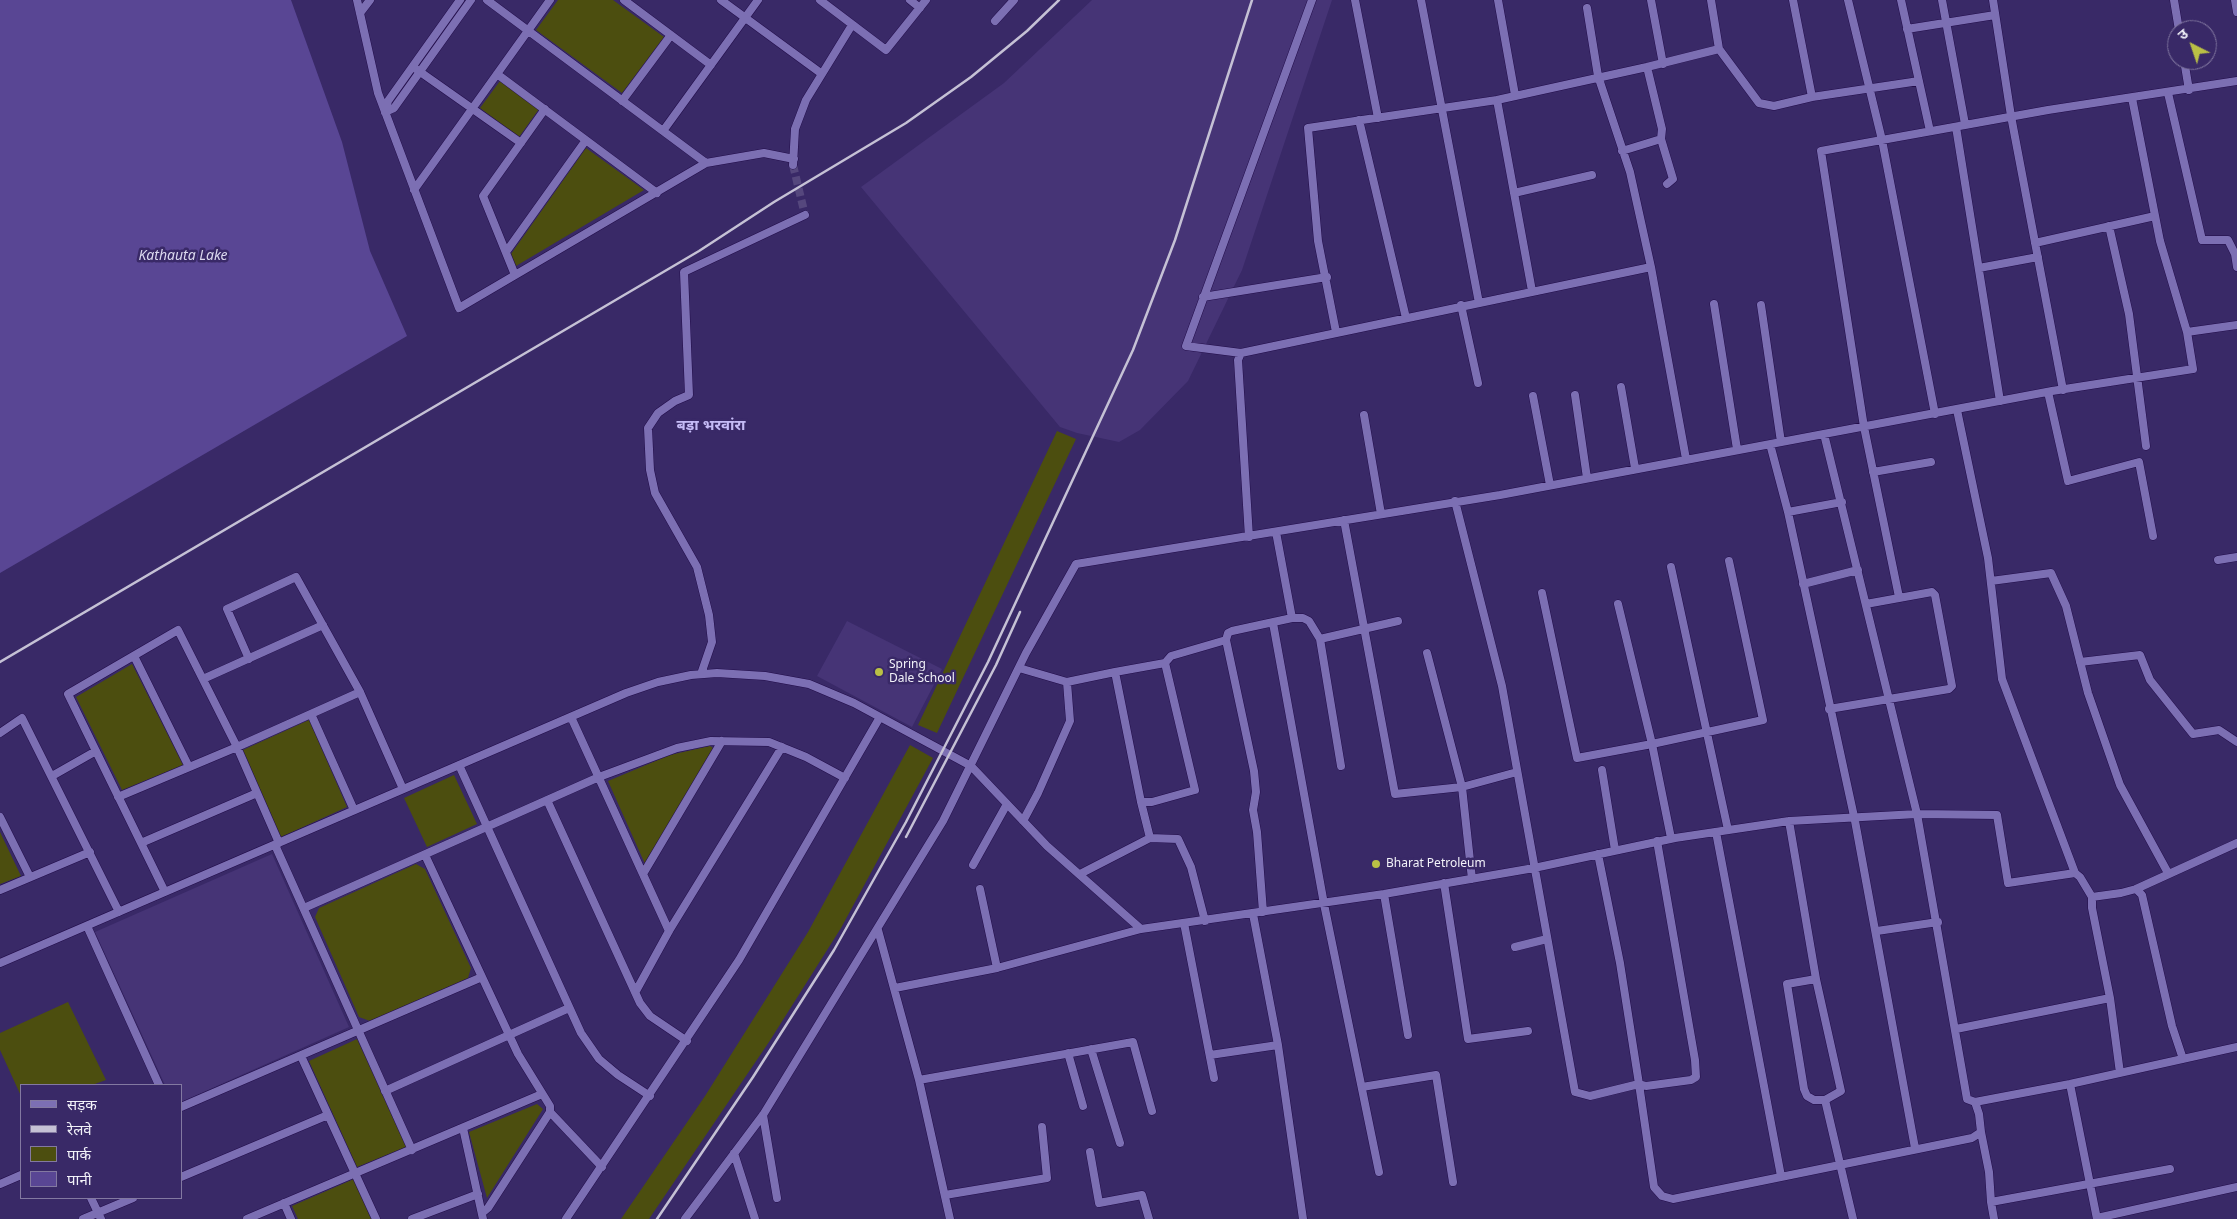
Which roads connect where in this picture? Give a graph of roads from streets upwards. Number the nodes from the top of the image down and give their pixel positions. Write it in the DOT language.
graph roads {
  1 [pos="357,0"];
  2 [pos="370,0"];
  3 [pos="460,0"];
  4 [pos="471,0"];
  5 [pos="487,0"];
  6 [pos="550,0"];
  7 [pos="624,0"];
  8 [pos="721,0"];
  9 [pos="758,0"];
  10 [pos="820,0"];
  11 [pos="835,0"];
  12 [pos="910,0"];
  13 [pos="926,0"];
  14 [pos="1014,0"];
  15 [pos="1312,0"];
  16 [pos="1355,0"];
  17 [pos="1421,0"];
  18 [pos="1498,0"];
  19 [pos="1651,0"];
  20 [pos="1711,0"];
  21 [pos="1793,0"];
  22 [pos="1848,0"];
  23 [pos="1901,0"];
  24 [pos="1942,0"];
  25 [pos="1993,0"];
  26 [pos="2174,0"];
  27 [pos="2235,0"];
  28 [pos="830,7"];
  29 [pos="920,8"];
  30 [pos="1586,8"];
  31 [pos="2237,12"];
  32 [pos="360,13"];
  33 [pos="1995,15"];
  34 [pos="745,18"];
  35 [pos="2177,20"];
  36 [pos="995,21"];
  37 [pos="1946,23"];
  38 [pos="852,25"];
  39 [pos="1907,29"];
  40 [pos="528,31"];
  41 [pos="671,35"];
  42 [pos="1719,49"];
  43 [pos="1663,64"];
  44 [pos="711,65"];
  45 [pos="412,66"];
  46 [pos="1647,67"];
  47 [pos="2186,70"];
  48 [pos="420,72"];
  49 [pos="497,74"];
  50 [pos="822,74"];
  51 [pos="1598,76"];
  52 [pos="1919,81"];
  53 [pos="2237,82"];
  54 [pos="1868,89"];
  55 [pos="2189,90"];
  56 [pos="2168,93"];
  57 [pos="1515,96"];
  58 [pos="1812,97"];
  59 [pos="2132,98"];
  60 [pos="1497,100"];
  61 [pos="622,101"];
  62 [pos="1442,108"];
  63 [pos="472,109"];
  64 [pos="545,109"];
  65 [pos="385,112"];
  66 [pos="2011,116"];
  67 [pos="1378,118"];
  68 [pos="1359,120"];
  69 [pos="1965,124"];
  70 [pos="1956,127"];
  71 [pos="663,131"];
  72 [pos="1930,131"];
  73 [pos="1661,139"];
  74 [pos="586,140"];
  75 [pos="1882,140"];
  76 [pos="521,143"];
  77 [pos="1622,151"];
  78 [pos="706,164"];
  79 [pos="1592,175"];
  80 [pos="1666,184"];
  81 [pos="414,190"];
  82 [pos="1514,192"];
  83 [pos="657,193"];
  84 [pos="805,214"];
  85 [pos="2155,216"];
  86 [pos="2109,226"];
  87 [pos="2035,242"];
  88 [pos="506,252"];
  89 [pos="2038,257"];
  90 [pos="1652,267"];
  91 [pos="2237,267"];
  92 [pos="1979,268"];
  93 [pos="515,275"];
  94 [pos="1327,277"];
  95 [pos="1532,291"];
  96 [pos="1203,297"];
  97 [pos="1479,302"];
  98 [pos="1714,304"];
  99 [pos="1461,305"];
  100 [pos="1761,305"];
  101 [pos="1406,318"];
  102 [pos="2237,325"];
  103 [pos="1336,332"];
  104 [pos="2187,332"];
  105 [pos="1241,352"];
  106 [pos="2136,378"];
  107 [pos="1478,383"];
  108 [pos="1621,388"];
  109 [pos="2063,390"];
  110 [pos="2048,392"];
  111 [pos="1533,396"];
  112 [pos="1575,396"];
  113 [pos="2000,401"];
  114 [pos="1957,410"];
  115 [pos="1935,414"];
  116 [pos="1364,415"];
  117 [pos="1864,427"];
  118 [pos="1824,434"];
  119 [pos="1781,442"];
  120 [pos="1770,444"];
  121 [pos="2146,446"];
  122 [pos="1737,449"];
  123 [pos="1686,459"];
  124 [pos="1931,462"];
  125 [pos="1635,468"];
  126 [pos="1873,472"];
  127 [pos="1587,478"];
  128 [pos="1550,485"];
  129 [pos="1455,501"];
  130 [pos="1842,502"];
  131 [pos="1788,512"];
  132 [pos="1382,514"];
  133 [pos="1344,520"];
  134 [pos="1276,532"];
  135 [pos="2153,536"];
  136 [pos="1249,537"];
  137 [pos="2237,557"];
  138 [pos="1729,560"];
  139 [pos="2218,560"];
  140 [pos="1671,567"];
  141 [pos="1858,570"];
  142 [pos="1991,581"];
  143 [pos="1803,584"];
  144 [pos="1542,593"];
  145 [pos="1899,596"];
  146 [pos="1618,604"];
  147 [pos="1866,604"];
  148 [pos="1292,618"];
  149 [pos="1398,621"];
  150 [pos="1273,623"];
  151 [pos="323,625"];
  152 [pos="1364,629"];
  153 [pos="1320,639"];
  154 [pos="1226,640"];
  155 [pos="1427,653"];
  156 [pos="134,656"];
  157 [pos="249,659"];
  158 [pos="2080,662"];
  159 [pos="1164,663"];
  160 [pos="1019,668"];
  161 [pos="1115,672"];
  162 [pos="701,674"];
  163 [pos="203,679"];
  164 [pos="1067,682"];
  165 [pos="360,692"];
  166 [pos="1889,700"];
  167 [pos="1829,709"];
  168 [pos="311,714"];
  169 [pos="571,717"];
  170 [pos="880,717"];
  171 [pos="1709,732"];
  172 [pos="0,733"];
  173 [pos="722,741"];
  174 [pos="2237,742"];
  175 [pos="1652,744"];
  176 [pos="237,747"];
  177 [pos="782,747"];
  178 [pos="96,751"];
  179 [pos="459,765"];
  180 [pos="971,766"];
  181 [pos="1341,766"];
  182 [pos="189,767"];
  183 [pos="1602,770"];
  184 [pos="1517,772"];
  185 [pos="52,776"];
  186 [pos="599,777"];
  187 [pos="845,778"];
  188 [pos="1462,787"];
  189 [pos="404,789"];
  190 [pos="257,792"];
  191 [pos="118,797"];
  192 [pos="547,800"];
  193 [pos="1141,802"];
  194 [pos="1007,804"];
  195 [pos="354,810"];
  196 [pos="1917,814"];
  197 [pos="0,817"];
  198 [pos="1853,818"];
  199 [pos="1023,821"];
  200 [pos="1789,821"];
  201 [pos="487,826"];
  202 [pos="1728,830"];
  203 [pos="1716,832"];
  204 [pos="1150,838"];
  205 [pos="1671,838"];
  206 [pos="1657,842"];
  207 [pos="141,843"];
  208 [pos="2237,843"];
  209 [pos="277,844"];
  210 [pos="1615,850"];
  211 [pos="90,852"];
  212 [pos="1598,854"];
  213 [pos="425,855"];
  214 [pos="973,865"];
  215 [pos="1534,868"];
  216 [pos="2074,873"];
  217 [pos="2168,873"];
  218 [pos="643,874"];
  219 [pos="1080,874"];
  220 [pos="30,877"];
  221 [pos="1472,879"];
  222 [pos="1444,884"];
  223 [pos="2136,888"];
  224 [pos="980,889"];
  225 [pos="0,890"];
  226 [pos="165,892"];
  227 [pos="1384,894"];
  228 [pos="2092,897"];
  229 [pos="1324,904"];
  230 [pos="304,908"];
  231 [pos="119,912"];
  232 [pos="1263,912"];
  233 [pos="1253,914"];
  234 [pos="1204,920"];
  235 [pos="1938,922"];
  236 [pos="1184,923"];
  237 [pos="87,926"];
  238 [pos="1141,929"];
  239 [pos="669,930"];
  240 [pos="878,930"];
  241 [pos="1877,931"];
  242 [pos="1547,939"];
  243 [pos="1515,947"];
  244 [pos="0,963"];
  245 [pos="998,968"];
  246 [pos="482,977"];
  247 [pos="1816,978"];
  248 [pos="895,988"];
  249 [pos="636,990"];
  250 [pos="2110,998"];
  251 [pos="569,1008"];
  252 [pos="1956,1029"];
  253 [pos="1528,1031"];
  254 [pos="359,1032"];
  255 [pos="509,1035"];
  256 [pos="1408,1035"];
  257 [pos="686,1041"];
  258 [pos="1278,1045"];
  259 [pos="2237,1047"];
  260 [pos="1091,1049"];
  261 [pos="1068,1053"];
  262 [pos="301,1056"];
  263 [pos="1210,1056"];
  264 [pos="2183,1059"];
  265 [pos="2120,1073"];
  266 [pos="1214,1078"];
  267 [pos="919,1080"];
  268 [pos="159,1084"];
  269 [pos="1639,1084"];
  270 [pos="2070,1084"];
  271 [pos="1362,1087"];
  272 [pos="386,1091"];
  273 [pos="542,1094"];
  274 [pos="650,1096"];
  275 [pos="1825,1100"];
  276 [pos="1975,1102"];
  277 [pos="1083,1106"];
  278 [pos="182,1107"];
  279 [pos="1152,1111"];
  280 [pos="550,1112"];
  281 [pos="328,1115"];
  282 [pos="763,1115"];
  283 [pos="1042,1127"];
  284 [pos="463,1128"];
  285 [pos="1981,1132"];
  286 [pos="1120,1143"];
  287 [pos="1916,1148"];
  288 [pos="412,1150"];
  289 [pos="1090,1152"];
  290 [pos="734,1153"];
  291 [pos="1839,1164"];
  292 [pos="602,1167"];
  293 [pos="2170,1169"];
  294 [pos="1379,1172"];
  295 [pos="355,1174"];
  296 [pos="20,1175"];
  297 [pos="1781,1176"];
  298 [pos="182,1177"];
  299 [pos="1453,1182"];
  300 [pos="0,1184"];
  301 [pos="2089,1185"];
  302 [pos="2237,1187"];
  303 [pos="478,1194"];
  304 [pos="945,1195"];
  305 [pos="777,1198"];
  306 [pos="92,1199"];
  307 [pos="131,1199"];
  308 [pos="1991,1202"];
  309 [pos="284,1203"];
  310 [pos="100,1216"];
  311 [pos="482,1216"];
  312 [pos="83,1219"];
  313 [pos="247,1219"];
  314 [pos="292,1219"];
  315 [pos="376,1219"];
  316 [pos="412,1219"];
  317 [pos="566,1219"];
  318 [pos="685,1219"];
  319 [pos="755,1219"];
  320 [pos="950,1219"];
  321 [pos="1149,1219"];
  322 [pos="1303,1219"];
  323 [pos="1853,1219"];
  324 [pos="1994,1219"];
  325 [pos="2097,1219"];
  1 -- 32 [label="street"];
  2 -- 32 [label="street"];
  3 -- 45 [label="street"];
  4 -- 48 [label="street"];
  5 -- 40 [label="street"];
  6 -- 40 [label="street"];
  7 -- 41 [label="street"];
  8 -- 34 [label="street"];
  9 -- 34 [label="street"];
  10 -- 28 [label="street"];
  11 -- 28 [label="street"];
  12 -- 29 [label="street"];
  13 -- 29 [label="street"];
  14 -- 36 [label="street"];
  15 -- 96 [label="street"];
  16 -- 67 [label="street"];
  17 -- 62 [label="street"];
  18 -- 57 [label="street"];
  19 -- 43 [label="street"];
  20 -- 42 [label="street"];
  21 -- 58 [label="street"];
  22 -- 54 [label="street"];
  23 -- 39 [label="street"];
  24 -- 37 [label="street"];
  25 -- 33 [label="street"];
  26 -- 35 [label="street"];
  27 -- 31 [label="street"];
  28 -- 38 [label="street"];
  29 -- 38 [label="street"];
  30 -- 51 [label="street"];
  32 -- 65 [label="street"];
  33 -- 37 [label="street"];
  33 -- 66 [label="street"];
  34 -- 44 [label="street"];
  34 -- 50 [label="street"];
  37 -- 39 [label="street"];
  37 -- 69 [label="street"];
  38 -- 50 [label="street"];
  39 -- 52 [label="street"];
  40 -- 49 [label="street"];
  40 -- 61 [label="street"];
  41 -- 44 [label="street"];
  41 -- 61 [label="street"];
  42 -- 43 [label="street"];
  42 -- 58 [label="street"];
  43 -- 46 [label="street"];
  44 -- 71 [label="street"];
  45 -- 48 [label="street"];
  45 -- 65 [label="street"];
  46 -- 51 [label="street"];
  46 -- 73 [label="street"];
  47 -- 55 [label="street"];
  48 -- 63 [label="street"];
  48 -- 65 [label="street"];
  49 -- 63 [label="street"];
  49 -- 64 [label="street"];
  50 -- 78 [label="street"];
  51 -- 57 [label="street"];
  51 -- 77 [label="street"];
  52 -- 54 [label="street"];
  52 -- 72 [label="street"];
  53 -- 55 [label="street"];
  54 -- 58 [label="street"];
  54 -- 75 [label="street"];
  55 -- 56 [label="street"];
  56 -- 59 [label="street"];
  56 -- 91 [label="street"];
  57 -- 60 [label="street"];
  59 -- 66 [label="street"];
  59 -- 85 [label="street"];
  60 -- 62 [label="street"];
  60 -- 82 [label="street"];
  61 -- 71 [label="street"];
  62 -- 67 [label="street"];
  62 -- 97 [label="street"];
  63 -- 76 [label="street"];
  63 -- 81 [label="street"];
  64 -- 74 [label="street"];
  64 -- 76 [label="street"];
  65 -- 81 [label="street"];
  66 -- 69 [label="street"];
  66 -- 87 [label="street"];
  67 -- 68 [label="street"];
  68 -- 94 [label="street"];
  68 -- 101 [label="street"];
  69 -- 70 [label="street"];
  70 -- 72 [label="street"];
  70 -- 92 [label="street"];
  71 -- 78 [label="street"];
  72 -- 75 [label="street"];
  73 -- 77 [label="street"];
  73 -- 80 [label="street"];
  74 -- 83 [label="street"];
  74 -- 88 [label="street"];
  75 -- 115 [label="street"];
  75 -- 117 [label="street"];
  76 -- 88 [label="street"];
  77 -- 90 [label="street"];
  78 -- 83 [label="street"];
  79 -- 82 [label="street"];
  81 -- 93 [label="street"];
  82 -- 95 [label="street"];
  83 -- 93 [label="street"];
  84 -- 162 [label="street"];
  85 -- 86 [label="street"];
  85 -- 104 [label="street"];
  86 -- 87 [label="street"];
  86 -- 106 [label="street"];
  87 -- 89 [label="street"];
  88 -- 93 [label="street"];
  89 -- 92 [label="street"];
  89 -- 109 [label="street"];
  90 -- 95 [label="street"];
  90 -- 123 [label="street"];
  92 -- 113 [label="street"];
  94 -- 96 [label="street"];
  94 -- 103 [label="street"];
  95 -- 97 [label="street"];
  96 -- 105 [label="street"];
  97 -- 99 [label="street"];
  98 -- 122 [label="street"];
  99 -- 101 [label="street"];
  99 -- 107 [label="street"];
  100 -- 119 [label="street"];
  101 -- 103 [label="street"];
  102 -- 104 [label="street"];
  103 -- 105 [label="street"];
  104 -- 106 [label="street"];
  105 -- 136 [label="street"];
  106 -- 109 [label="street"];
  106 -- 121 [label="street"];
  108 -- 125 [label="street"];
  109 -- 110 [label="street"];
  110 -- 113 [label="street"];
  110 -- 135 [label="street"];
  111 -- 128 [label="street"];
  112 -- 127 [label="street"];
  113 -- 114 [label="street"];
  114 -- 115 [label="street"];
  114 -- 142 [label="street"];
  115 -- 117 [label="street"];
  116 -- 132 [label="street"];
  117 -- 118 [label="street"];
  117 -- 126 [label="street"];
  118 -- 119 [label="street"];
  118 -- 130 [label="street"];
  119 -- 120 [label="street"];
  120 -- 122 [label="street"];
  120 -- 131 [label="street"];
  122 -- 123 [label="street"];
  123 -- 125 [label="street"];
  124 -- 126 [label="street"];
  125 -- 127 [label="street"];
  126 -- 145 [label="street"];
  127 -- 128 [label="street"];
  128 -- 129 [label="street"];
  129 -- 132 [label="street"];
  129 -- 184 [label="street"];
  130 -- 131 [label="street"];
  130 -- 141 [label="street"];
  131 -- 143 [label="street"];
  132 -- 133 [label="street"];
  133 -- 134 [label="street"];
  133 -- 152 [label="street"];
  134 -- 136 [label="street"];
  134 -- 148 [label="street"];
  136 -- 160 [label="street"];
  137 -- 139 [label="street"];
  138 -- 171 [label="street"];
  140 -- 171 [label="street"];
  141 -- 143 [label="street"];
  141 -- 147 [label="street"];
  142 -- 158 [label="street"];
  142 -- 216 [label="street"];
  143 -- 167 [label="street"];
  144 -- 175 [label="street"];
  145 -- 147 [label="street"];
  145 -- 166 [label="street"];
  146 -- 175 [label="street"];
  147 -- 166 [label="street"];
  148 -- 150 [label="street"];
  148 -- 153 [label="street"];
  149 -- 152 [label="street"];
  150 -- 154 [label="street"];
  150 -- 229 [label="street"];
  151 -- 157 [label="street"];
  151 -- 157 [label="street"];
  151 -- 165 [label="street"];
  152 -- 153 [label="street"];
  152 -- 188 [label="street"];
  153 -- 181 [label="street"];
  154 -- 159 [label="street"];
  154 -- 232 [label="street"];
  155 -- 188 [label="street"];
  156 -- 163 [label="street"];
  156 -- 178 [label="street"];
  156 -- 182 [label="street"];
  157 -- 163 [label="street"];
  158 -- 174 [label="street"];
  158 -- 217 [label="street"];
  159 -- 161 [label="street"];
  159 -- 193 [label="street"];
  160 -- 164 [label="street"];
  160 -- 180 [label="street"];
  161 -- 164 [label="street"];
  161 -- 193 [label="street"];
  162 -- 169 [label="street"];
  162 -- 170 [label="street"];
  163 -- 176 [label="street"];
  164 -- 199 [label="street"];
  165 -- 168 [label="street"];
  165 -- 189 [label="street"];
  166 -- 167 [label="street"];
  166 -- 196 [label="street"];
  167 -- 198 [label="street"];
  168 -- 176 [label="street"];
  168 -- 195 [label="street"];
  169 -- 179 [label="street"];
  169 -- 186 [label="street"];
  170 -- 180 [label="street"];
  170 -- 187 [label="street"];
  171 -- 175 [label="street"];
  171 -- 202 [label="street"];
  172 -- 185 [label="street"];
  173 -- 177 [label="street"];
  173 -- 186 [label="street"];
  173 -- 218 [label="street"];
  175 -- 205 [label="street"];
  176 -- 182 [label="street"];
  176 -- 190 [label="street"];
  177 -- 187 [label="street"];
  177 -- 239 [label="street"];
  178 -- 185 [label="street"];
  178 -- 191 [label="street"];
  179 -- 189 [label="street"];
  179 -- 201 [label="street"];
  180 -- 194 [label="street"];
  180 -- 240 [label="street"];
  182 -- 191 [label="street"];
  183 -- 210 [label="street"];
  184 -- 188 [label="street"];
  184 -- 215 [label="street"];
  185 -- 211 [label="street"];
  186 -- 192 [label="street"];
  186 -- 218 [label="street"];
  187 -- 257 [label="street"];
  188 -- 221 [label="street"];
  189 -- 195 [label="street"];
  190 -- 207 [label="street"];
  190 -- 209 [label="street"];
  191 -- 207 [label="street"];
  192 -- 201 [label="street"];
  192 -- 249 [label="street"];
  193 -- 204 [label="street"];
  194 -- 199 [label="street"];
  194 -- 214 [label="street"];
  195 -- 209 [label="street"];
  196 -- 198 [label="street"];
  196 -- 216 [label="street"];
  196 -- 235 [label="street"];
  197 -- 220 [label="street"];
  198 -- 200 [label="street"];
  198 -- 241 [label="street"];
  199 -- 219 [label="street"];
  200 -- 202 [label="street"];
  200 -- 247 [label="street"];
  201 -- 213 [label="street"];
  201 -- 251 [label="street"];
  202 -- 203 [label="street"];
  203 -- 205 [label="street"];
  203 -- 297 [label="street"];
  204 -- 219 [label="street"];
  204 -- 234 [label="street"];
  205 -- 206 [label="street"];
  206 -- 210 [label="street"];
  206 -- 269 [label="street"];
  207 -- 226 [label="street"];
  208 -- 217 [label="street"];
  209 -- 226 [label="street"];
  209 -- 230 [label="street"];
  210 -- 212 [label="street"];
  211 -- 220 [label="street"];
  211 -- 231 [label="street"];
  212 -- 215 [label="street"];
  212 -- 269 [label="street"];
  213 -- 230 [label="street"];
  213 -- 246 [label="street"];
  215 -- 221 [label="street"];
  215 -- 242 [label="street"];
  216 -- 228 [label="street"];
  217 -- 223 [label="street"];
  218 -- 239 [label="street"];
  219 -- 238 [label="street"];
  220 -- 225 [label="street"];
  221 -- 222 [label="street"];
  222 -- 227 [label="street"];
  222 -- 253 [label="street"];
  223 -- 228 [label="street"];
  223 -- 264 [label="street"];
  224 -- 245 [label="street"];
  226 -- 231 [label="street"];
  227 -- 229 [label="street"];
  227 -- 256 [label="street"];
  228 -- 250 [label="street"];
  229 -- 232 [label="street"];
  229 -- 271 [label="street"];
  230 -- 254 [label="street"];
  231 -- 237 [label="street"];
  232 -- 233 [label="street"];
  233 -- 234 [label="street"];
  233 -- 258 [label="street"];
  234 -- 236 [label="street"];
  235 -- 241 [label="street"];
  235 -- 252 [label="street"];
  236 -- 238 [label="street"];
  236 -- 263 [label="street"];
  237 -- 244 [label="street"];
  237 -- 268 [label="street"];
  238 -- 245 [label="street"];
  239 -- 249 [label="street"];
  240 -- 248 [label="street"];
  240 -- 282 [label="street"];
  241 -- 287 [label="street"];
  242 -- 243 [label="street"];
  242 -- 269 [label="street"];
  245 -- 248 [label="street"];
  246 -- 254 [label="street"];
  246 -- 255 [label="street"];
  247 -- 275 [label="street"];
  247 -- 275 [label="street"];
  248 -- 267 [label="street"];
  249 -- 257 [label="street"];
  250 -- 252 [label="street"];
  250 -- 265 [label="street"];
  251 -- 255 [label="street"];
  251 -- 274 [label="street"];
  252 -- 276 [label="street"];
  254 -- 262 [label="street"];
  254 -- 272 [label="street"];
  255 -- 272 [label="street"];
  255 -- 273 [label="street"];
  257 -- 274 [label="street"];
  258 -- 263 [label="street"];
  258 -- 322 [label="street"];
  259 -- 264 [label="street"];
  260 -- 261 [label="street"];
  260 -- 279 [label="street"];
  260 -- 286 [label="street"];
  261 -- 267 [label="street"];
  261 -- 277 [label="street"];
  262 -- 278 [label="street"];
  262 -- 281 [label="street"];
  263 -- 266 [label="street"];
  264 -- 265 [label="street"];
  265 -- 270 [label="street"];
  267 -- 304 [label="street"];
  269 -- 297 [label="street"];
  270 -- 276 [label="street"];
  270 -- 301 [label="street"];
  271 -- 294 [label="street"];
  271 -- 299 [label="street"];
  272 -- 288 [label="street"];
  273 -- 280 [label="street"];
  273 -- 284 [label="street"];
  274 -- 292 [label="street"];
  275 -- 291 [label="street"];
  276 -- 285 [label="street"];
  280 -- 292 [label="street"];
  280 -- 311 [label="street"];
  281 -- 295 [label="street"];
  281 -- 298 [label="street"];
  282 -- 290 [label="street"];
  282 -- 305 [label="street"];
  283 -- 304 [label="street"];
  284 -- 288 [label="street"];
  284 -- 303 [label="street"];
  285 -- 287 [label="street"];
  285 -- 308 [label="street"];
  287 -- 291 [label="street"];
  288 -- 295 [label="street"];
  289 -- 321 [label="street"];
  290 -- 318 [label="street"];
  290 -- 319 [label="street"];
  291 -- 297 [label="street"];
  291 -- 323 [label="street"];
  292 -- 317 [label="street"];
  293 -- 301 [label="street"];
  295 -- 309 [label="street"];
  295 -- 315 [label="street"];
  296 -- 300 [label="street"];
  301 -- 308 [label="street"];
  301 -- 325 [label="street"];
  302 -- 325 [label="street"];
  303 -- 311 [label="street"];
  303 -- 316 [label="street"];
  304 -- 320 [label="street"];
  306 -- 310 [label="street"];
  307 -- 310 [label="street"];
  308 -- 324 [label="street"];
  309 -- 313 [label="street"];
  309 -- 314 [label="street"];
  310 -- 312 [label="street"];
}
